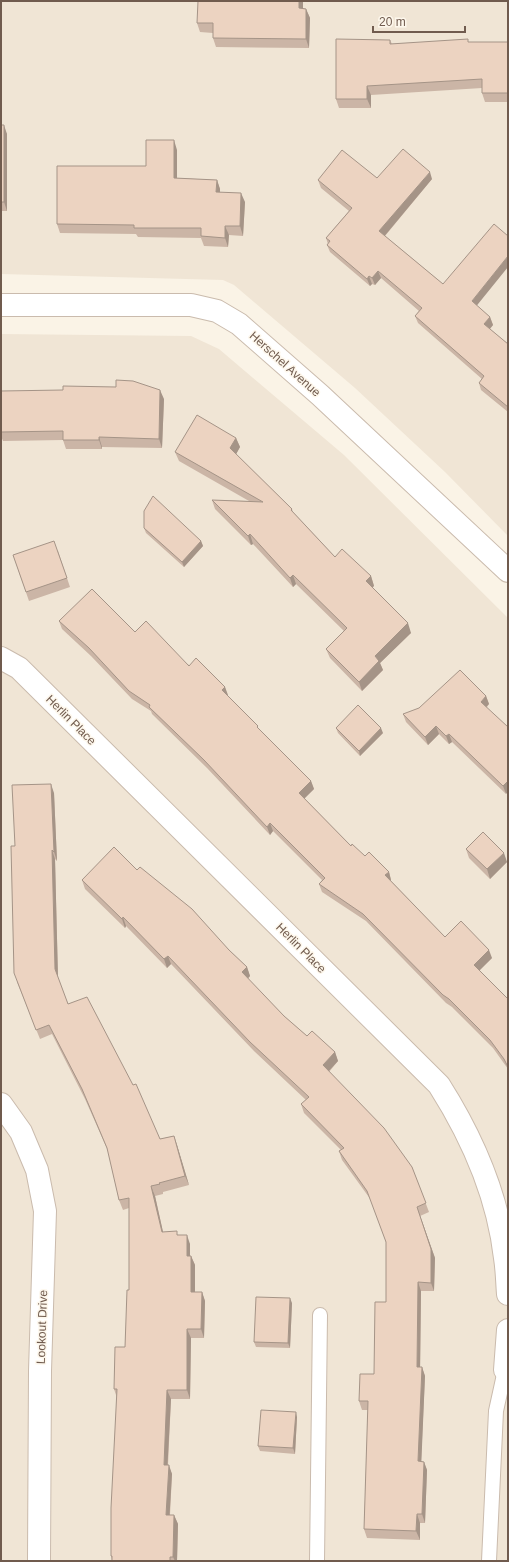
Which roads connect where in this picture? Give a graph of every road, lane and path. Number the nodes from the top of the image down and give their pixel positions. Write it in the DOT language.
graph roads {
  1 [pos="1,305"];
  2 [pos="508,571"];
  3 [pos="1,658"];
  4 [pos="1,1104"];
  5 [pos="508,1294"];
  6 [pos="320,1315"];
  7 [pos="508,1330"];
  8 [pos="505,1370"];
  9 [pos="39,1561"];
  10 [pos="317,1561"];
  11 [pos="489,1561"];
  1 -- 2 [label="street, Herschel Avenue"];
  3 -- 5 [label="street, Herlin Place"];
  4 -- 9 [label="street, Lookout Drive"];
  6 -- 10 [label="lane"];
  7 -- 8 [label="street"];
  8 -- 11 [label="lane"];
}
